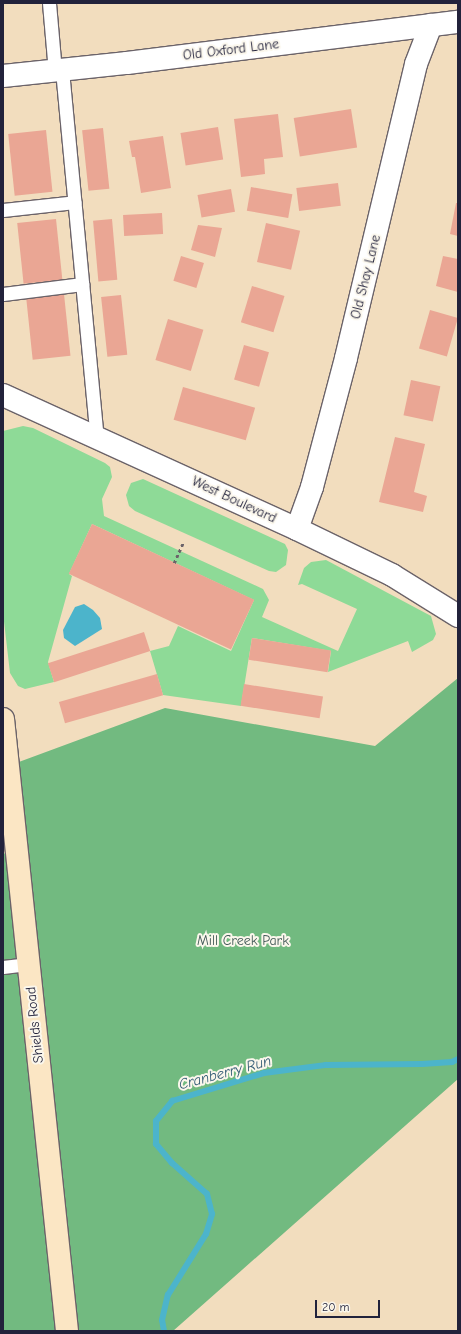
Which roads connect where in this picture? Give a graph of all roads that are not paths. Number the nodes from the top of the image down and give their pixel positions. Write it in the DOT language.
graph roads {
  1 [pos="49,3"];
  2 [pos="458,22"];
  3 [pos="431,25"];
  4 [pos="59,70"];
  5 [pos="3,76"];
  6 [pos="75,202"];
  7 [pos="3,210"];
  8 [pos="82,284"];
  9 [pos="3,294"];
  10 [pos="3,395"];
  11 [pos="97,437"];
  12 [pos="298,529"];
  13 [pos="458,616"];
  14 [pos="3,719"];
  15 [pos="29,964"];
  16 [pos="3,967"];
  17 [pos="67,1331"];
  1 -- 4 [label="lane"];
  2 -- 3 [label="street, Old Oxford Lane"];
  3 -- 4 [label="street, Old Oxford Lane"];
  3 -- 12 [label="street, Old Shay Lane"];
  4 -- 5 [label="street, Old Oxford Lane"];
  4 -- 6 [label="lane"];
  6 -- 7 [label="lane"];
  6 -- 8 [label="lane"];
  8 -- 9 [label="lane"];
  8 -- 11 [label="lane"];
  10 -- 11 [label="street, West Boulevard"];
  11 -- 12 [label="street, West Boulevard"];
  12 -- 13 [label="street, West Boulevard"];
  14 -- 15 [label="main road, Shields Road"];
  15 -- 16 [label="lane"];
  15 -- 17 [label="main road, Shields Road"];
}
